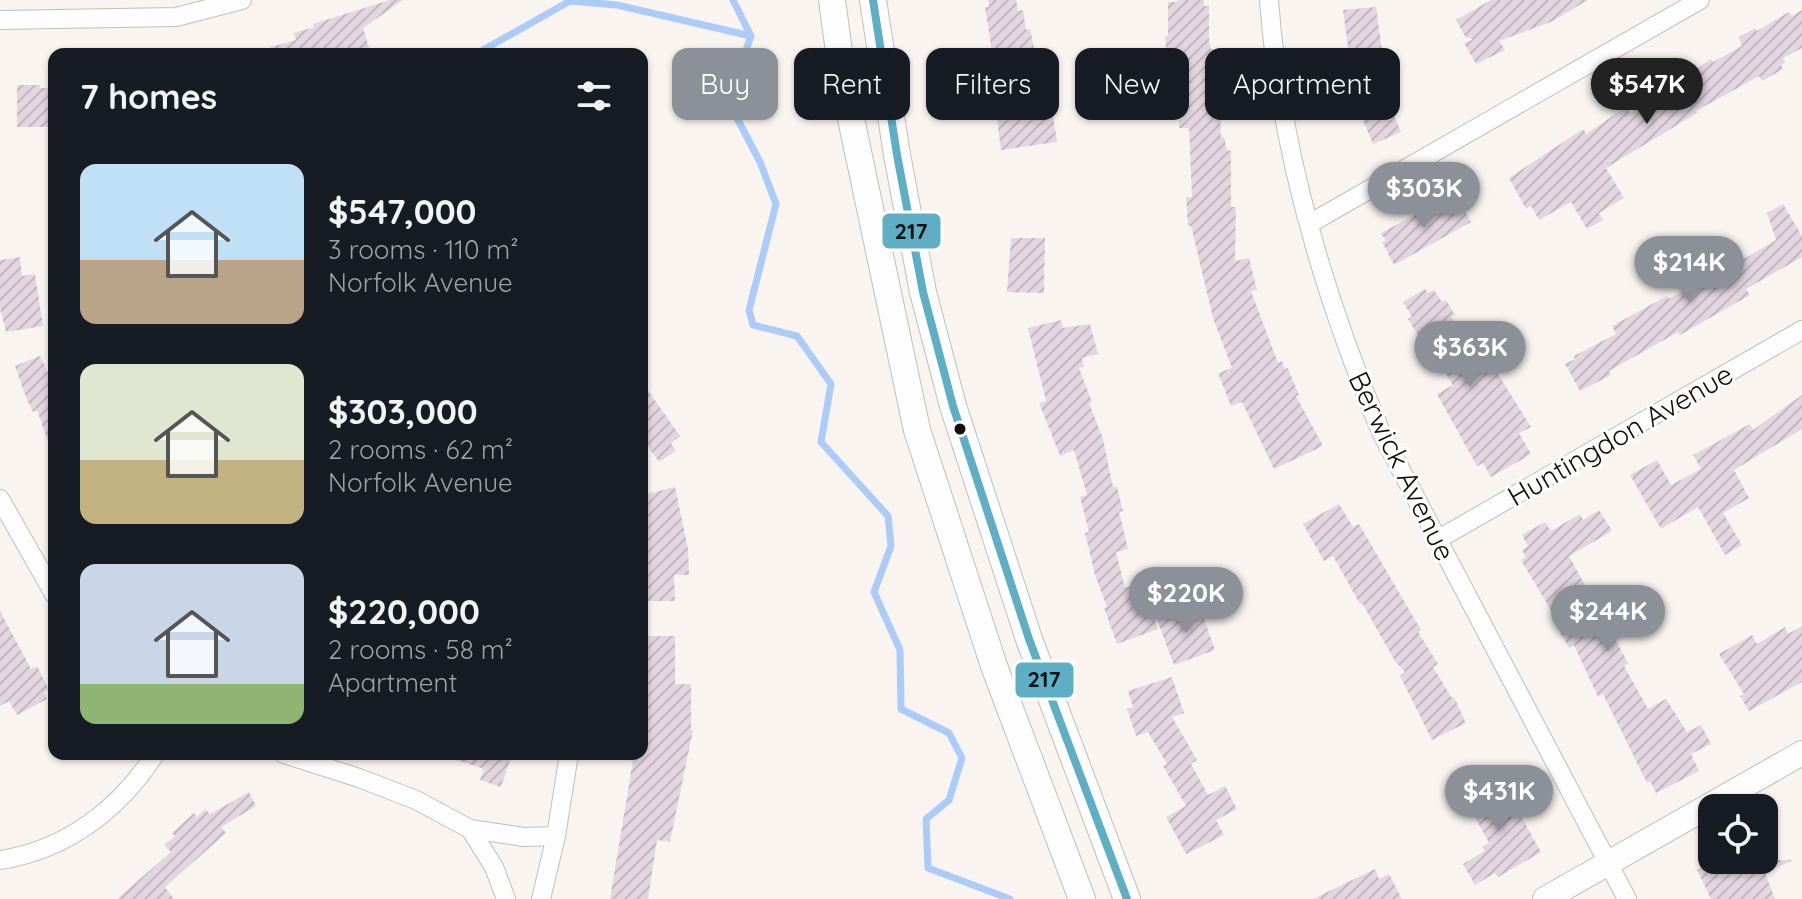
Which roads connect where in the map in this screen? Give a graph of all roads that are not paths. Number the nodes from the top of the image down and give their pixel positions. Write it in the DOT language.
graph roads {
  1 [pos="242,0"];
  2 [pos="832,0"];
  3 [pos="873,0"];
  4 [pos="1269,0"];
  5 [pos="1700,0"];
  6 [pos="0,20"];
  7 [pos="1309,224"];
  8 [pos="1802,330"];
  9 [pos="0,499"];
  10 [pos="1437,540"];
  11 [pos="48,583"];
  12 [pos="1802,753"];
  13 [pos="151,760"];
  14 [pos="303,760"];
  15 [pos="568,760"];
  16 [pos="470,829"];
  17 [pos="556,836"];
  18 [pos="0,860"];
  19 [pos="1608,863"];
  20 [pos="506,899"];
  21 [pos="541,899"];
  22 [pos="1082,899"];
  23 [pos="1127,899"];
  24 [pos="1545,899"];
  25 [pos="1627,899"];
  1 -- 6 [label="street"];
  2 -- 22 [label="main road"];
  3 -- 23 [label="main road"];
  4 -- 7 [label="street, Berwick Avenue"];
  5 -- 7 [label="street"];
  7 -- 10 [label="street, Berwick Avenue"];
  8 -- 10 [label="street, Huntingdon Avenue"];
  9 -- 11 [label="street"];
  10 -- 19 [label="street, Berwick Avenue"];
  12 -- 19 [label="street"];
  13 -- 18 [label="street"];
  14 -- 16 [label="street"];
  15 -- 17 [label="street"];
  16 -- 17 [label="street"];
  16 -- 20 [label="street"];
  17 -- 21 [label="street"];
  19 -- 24 [label="street"];
  19 -- 25 [label="street, Berwick Avenue"];
}
